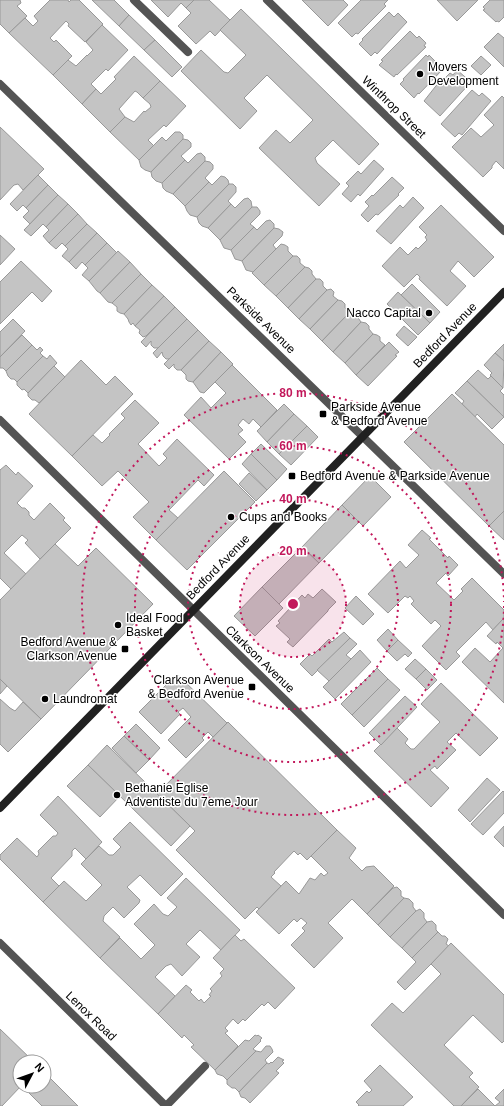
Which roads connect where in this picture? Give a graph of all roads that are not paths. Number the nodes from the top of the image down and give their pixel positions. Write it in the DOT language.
graph roads {
  1 [pos="134,0"];
  2 [pos="267,0"];
  3 [pos="188,52"];
  4 [pos="0,84"];
  5 [pos="504,231"];
  6 [pos="504,292"];
  7 [pos="0,420"];
  8 [pos="363,436"];
  9 [pos="504,574"];
  10 [pos="193,610"];
  11 [pos="0,808"];
  12 [pos="504,915"];
  13 [pos="0,943"];
  14 [pos="205,1066"];
  15 [pos="166,1106"];
  1 -- 3 [label="street"];
  2 -- 5 [label="street, Winthrop Street"];
  4 -- 8 [label="street, Parkside Avenue"];
  6 -- 8 [label="street, Bedford Avenue"];
  7 -- 10 [label="street, Clarkson Avenue"];
  8 -- 9 [label="street, Parkside Avenue"];
  8 -- 10 [label="street, Bedford Avenue"];
  10 -- 11 [label="street, Bedford Avenue"];
  10 -- 12 [label="street, Clarkson Avenue"];
  13 -- 15 [label="street, Lenox Road"];
  14 -- 15 [label="street"];
}
